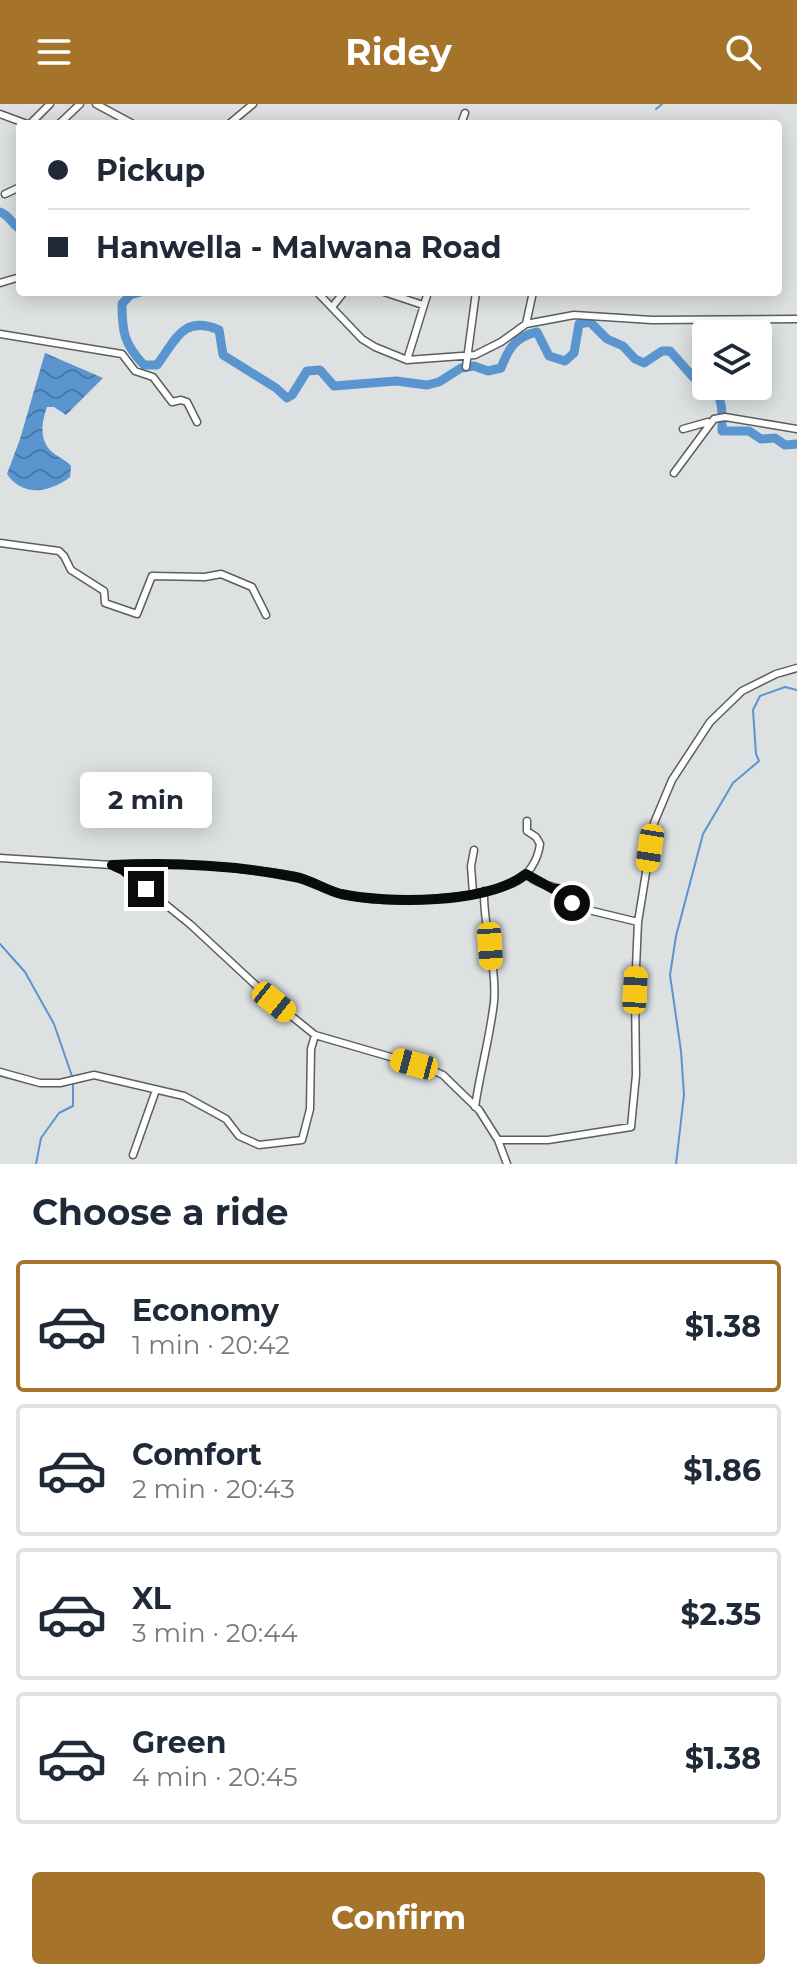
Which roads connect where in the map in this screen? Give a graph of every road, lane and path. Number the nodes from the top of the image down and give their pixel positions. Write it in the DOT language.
graph roads {
  1 [pos="50,104"];
  2 [pos="80,104"];
  3 [pos="96,104"];
  4 [pos="253,104"];
  5 [pos="465,113"];
  6 [pos="33,120"];
  7 [pos="63,120"];
  8 [pos="126,120"];
  9 [pos="234,120"];
  10 [pos="462,120"];
  11 [pos="16,189"];
  12 [pos="5,194"];
  13 [pos="321,296"];
  14 [pos="341,296"];
  15 [pos="396,296"];
  16 [pos="426,296"];
  17 [pos="475,296"];
  18 [pos="532,296"];
  19 [pos="423,305"];
  20 [pos="332,307"];
  21 [pos="797,319"];
  22 [pos="526,324"];
  23 [pos="0,334"];
  24 [pos="467,356"];
  25 [pos="407,360"];
  26 [pos="466,367"];
  27 [pos="718,419"];
  28 [pos="197,422"];
  29 [pos="683,429"];
  30 [pos="797,429"];
  31 [pos="674,473"];
  32 [pos="0,543"];
  33 [pos="266,615"];
  34 [pos="797,668"];
  35 [pos="527,821"];
  36 [pos="474,850"];
  37 [pos="0,858"];
  38 [pos="112,865"];
  39 [pos="526,874"];
  40 [pos="484,891"];
  41 [pos="473,893"];
  42 [pos="638,922"];
  43 [pos="315,1035"];
  44 [pos="0,1072"];
  45 [pos="156,1090"];
  46 [pos="475,1107"];
  47 [pos="498,1140"];
  48 [pos="133,1155"];
  49 [pos="507,1164"];
  1 -- 6 [label="street"];
  2 -- 7 [label="street"];
  3 -- 8 [label="street"];
  4 -- 9 [label="street"];
  5 -- 10 [label="street"];
  11 -- 12 [label="street"];
  13 -- 20 [label="street"];
  14 -- 20 [label="street"];
  15 -- 19 [label="street"];
  16 -- 19 [label="street"];
  17 -- 24 [label="street"];
  18 -- 22 [label="street"];
  19 -- 25 [label="street"];
  20 -- 25 [label="street"];
  21 -- 22 [label="street"];
  22 -- 24 [label="street"];
  23 -- 28 [label="street"];
  24 -- 25 [label="street"];
  24 -- 26 [label="street"];
  27 -- 29 [label="street"];
  27 -- 30 [label="street"];
  27 -- 31 [label="street"];
  32 -- 33 [label="street"];
  34 -- 42 [label="street"];
  35 -- 39 [label="street"];
  36 -- 41 [label="street"];
  37 -- 38 [label="street"];
  38 -- 41 [label="street"];
  38 -- 43 [label="street"];
  39 -- 40 [label="street"];
  39 -- 42 [label="street"];
  40 -- 41 [label="street"];
  40 -- 46 [label="street"];
  42 -- 47 [label="street"];
  43 -- 45 [label="street"];
  43 -- 46 [label="street"];
  44 -- 45 [label="street"];
  45 -- 48 [label="street"];
  46 -- 47 [label="street"];
  47 -- 49 [label="street"];
}
